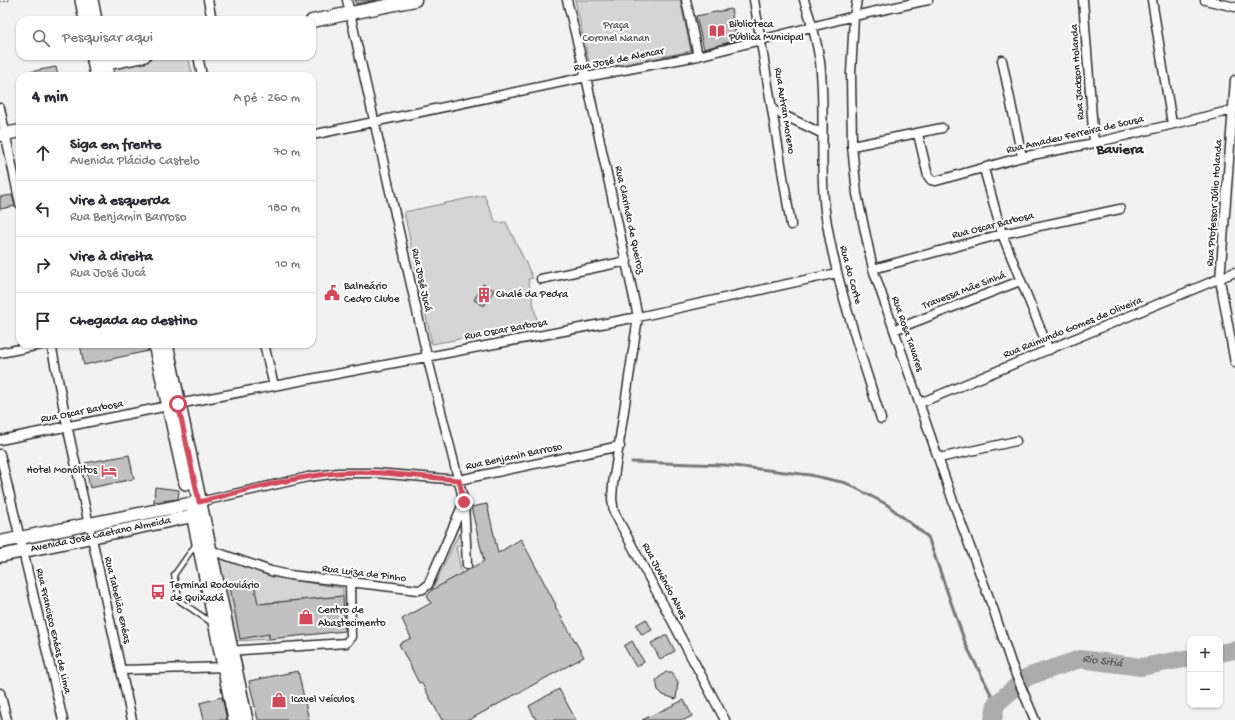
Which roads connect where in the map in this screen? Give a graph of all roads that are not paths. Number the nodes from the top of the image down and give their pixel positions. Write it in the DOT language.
graph roads {
  1 [pos="82,0"];
  2 [pos="91,0"];
  3 [pos="208,0"];
  4 [pos="347,0"];
  5 [pos="415,0"];
  6 [pos="567,0"];
  7 [pos="686,0"];
  8 [pos="754,0"];
  9 [pos="804,0"];
  10 [pos="857,0"];
  11 [pos="928,0"];
  12 [pos="1083,0"];
  13 [pos="1152,0"];
  14 [pos="1205,0"];
  15 [pos="1235,7"];
  16 [pos="350,13"];
  17 [pos="85,16"];
  18 [pos="94,16"];
  19 [pos="211,16"];
  20 [pos="854,16"];
  21 [pos="316,20"];
  22 [pos="813,28"];
  23 [pos="762,41"];
  24 [pos="698,56"];
  25 [pos="126,60"];
  26 [pos="199,60"];
  27 [pos="1002,60"];
  28 [pos="100,66"];
  29 [pos="201,72"];
  30 [pos="586,77"];
  31 [pos="1235,80"];
  32 [pos="0,108"];
  33 [pos="773,110"];
  34 [pos="1232,110"];
  35 [pos="375,121"];
  36 [pos="1172,124"];
  37 [pos="942,128"];
  38 [pos="16,132"];
  39 [pos="821,133"];
  40 [pos="2,134"];
  41 [pos="316,134"];
  42 [pos="918,134"];
  43 [pos="1094,143"];
  44 [pos="852,146"];
  45 [pos="1022,157"];
  46 [pos="984,169"];
  47 [pos="16,188"];
  48 [pos="1120,209"];
  49 [pos="791,225"];
  50 [pos="1002,234"];
  51 [pos="627,261"];
  52 [pos="873,269"];
  53 [pos="1235,272"];
  54 [pos="837,274"];
  55 [pos="541,279"];
  56 [pos="1220,280"];
  57 [pos="1020,281"];
  58 [pos="638,317"];
  59 [pos="894,330"];
  60 [pos="25,348"];
  61 [pos="52,348"];
  62 [pos="156,348"];
  63 [pos="167,348"];
  64 [pos="265,348"];
  65 [pos="1049,350"];
  66 [pos="0,353"];
  67 [pos="426,356"];
  68 [pos="1235,363"];
  69 [pos="274,386"];
  70 [pos="920,403"];
  71 [pos="174,405"];
  72 [pos="881,419"];
  73 [pos="67,425"];
  74 [pos="0,440"];
  75 [pos="1016,441"];
  76 [pos="620,446"];
  77 [pos="0,454"];
  78 [pos="939,458"];
  79 [pos="459,480"];
  80 [pos="464,502"];
  81 [pos="196,509"];
  82 [pos="90,531"];
  83 [pos="19,539"];
  84 [pos="198,540"];
  85 [pos="0,542"];
  86 [pos="210,550"];
  87 [pos="22,551"];
  88 [pos="0,556"];
  89 [pos="468,565"];
  90 [pos="350,583"];
  91 [pos="215,625"];
  92 [pos="226,651"];
  93 [pos="229,667"];
  94 [pos="121,670"];
  95 [pos="234,687"];
  96 [pos="0,697"];
  97 [pos="7,720"];
  98 [pos="63,720"];
  99 [pos="132,720"];
  100 [pos="235,720"];
  101 [pos="246,720"];
  102 [pos="725,720"];
  103 [pos="1035,720"];
  1 -- 17 [label="main road"];
  2 -- 18 [label="main road"];
  3 -- 19 [label="street"];
  4 -- 16 [label="street, Rua José Jucá"];
  5 -- 16 [label="main road"];
  6 -- 30 [label="street, Rua Clarindo de Queiroz"];
  7 -- 24 [label="street"];
  8 -- 23 [label="street, Rua Autran Moreno"];
  9 -- 22 [label="street, Rua do Corte"];
  10 -- 20 [label="street, Rua Rosa Tavares"];
  11 -- 20 [label="street, Rua José de Alencar"];
  12 -- 43 [label="street, Rua Jackson Holanda"];
  13 -- 36 [label="street"];
  14 -- 15 [label="street"];
  16 -- 21 [label="main road"];
  16 -- 35 [label="street, Rua José Jucá"];
  20 -- 22 [label="street, Rua José de Alencar"];
  20 -- 44 [label="street, Rua Rosa Tavares"];
  22 -- 23 [label="street, Rua José de Alencar"];
  22 -- 39 [label="street, Rua do Corte"];
  23 -- 24 [label="street, Rua José de Alencar"];
  23 -- 33 [label="street, Rua Autran Moreno"];
  24 -- 30 [label="street, Rua José de Alencar"];
  25 -- 28 [label="main road"];
  26 -- 29 [label="street"];
  27 -- 45 [label="street"];
  30 -- 35 [label="street, Rua José de Alencar"];
  30 -- 51 [label="street, Rua Clarindo de Queiroz"];
  31 -- 34 [label="street, Rua Professor Júlio Holanda"];
  32 -- 40 [label="street"];
  33 -- 39 [label="street"];
  33 -- 49 [label="street, Rua Autran Moreno"];
  34 -- 36 [label="street, Rua Amadeu Ferreira de Sousa"];
  34 -- 56 [label="street, Rua Professor Júlio Holanda"];
  35 -- 41 [label="street, Rua José de Alencar"];
  35 -- 67 [label="street, Rua José Jucá"];
  36 -- 43 [label="street, Rua Amadeu Ferreira de Sousa"];
  37 -- 42 [label="street"];
  38 -- 40 [label="main road"];
  39 -- 54 [label="street, Rua do Corte"];
  40 -- 47 [label="street"];
  42 -- 44 [label="street"];
  42 -- 46 [label="street, Rua Amadeu Ferreira de Sousa"];
  43 -- 45 [label="street, Rua Amadeu Ferreira de Sousa"];
  44 -- 52 [label="street, Rua Rosa Tavares"];
  45 -- 46 [label="street, Rua Amadeu Ferreira de Sousa"];
  46 -- 50 [label="street"];
  48 -- 50 [label="street, Rua Oscar Barbosa"];
  50 -- 52 [label="street, Rua Oscar Barbosa"];
  50 -- 57 [label="street"];
  51 -- 55 [label="street"];
  51 -- 58 [label="street, Rua Clarindo de Queiroz"];
  52 -- 59 [label="street, Rua Rosa Tavares"];
  53 -- 56 [label="street, Rua Raimundo Gomes de Oliveira"];
  54 -- 58 [label="street, Rua Oscar Barbosa"];
  54 -- 72 [label="street, Rua do Corte"];
  56 -- 65 [label="street, Rua Raimundo Gomes de Oliveira"];
  56 -- 68 [label="street, Rua Professor Júlio Holanda"];
  57 -- 59 [label="street, Travessa Mãe Sinhá"];
  57 -- 65 [label="street"];
  58 -- 67 [label="street, Rua Oscar Barbosa"];
  58 -- 76 [label="street, Rua Clarindo de Queiroz"];
  59 -- 70 [label="street, Rua Rosa Tavares"];
  60 -- 66 [label="street"];
  61 -- 73 [label="street, Rua Tabelião Enéas"];
  62 -- 71 [label="main road"];
  63 -- 71 [label="main road"];
  64 -- 69 [label="street"];
  65 -- 70 [label="street, Rua Raimundo Gomes de Oliveira"];
  67 -- 69 [label="street, Rua Oscar Barbosa"];
  67 -- 79 [label="street, Rua José Jucá"];
  69 -- 71 [label="street, Rua Oscar Barbosa"];
  70 -- 78 [label="street, Rua Rosa Tavares"];
  71 -- 73 [label="street, Rua Oscar Barbosa"];
  71 -- 81 [label="main road"];
  73 -- 74 [label="street, Rua Oscar Barbosa"];
  73 -- 82 [label="street, Rua Tabelião Enéas"];
  75 -- 78 [label="street"];
  76 -- 79 [label="street, Rua Benjamin Barroso"];
  76 -- 102 [label="street, Rua Juvêncio Alves"];
  77 -- 83 [label="street, Rua Francisco Enéas de Lima"];
  78 -- 103 [label="street, Rua Rosa Tavares"];
  79 -- 80 [label="street, Rua José Jucá"];
  79 -- 81 [label="street, Rua Benjamin Barroso"];
  80 -- 89 [label="street, Rua José Jucá"];
  80 -- 90 [label="street, Rua Luiza de Pinho"];
  81 -- 82 [label="main road, Avenida José Caetano Almeida"];
  81 -- 84 [label="main road"];
  81 -- 86 [label="main road"];
  82 -- 83 [label="main road, Avenida José Caetano Almeida"];
  82 -- 87 [label="main road, Avenida José Caetano Almeida"];
  82 -- 94 [label="street, Rua Tabelião Enéas"];
  83 -- 85 [label="main road, Avenida José Caetano Almeida"];
  83 -- 87 [label="street, Rua Francisco Enéas de Lima"];
  84 -- 91 [label="main road"];
  84 -- 91 [label="lane"];
  86 -- 90 [label="street, Rua Luiza de Pinho"];
  86 -- 92 [label="main road"];
  87 -- 88 [label="main road, Avenida José Caetano Almeida"];
  87 -- 98 [label="street, Rua Francisco Enéas de Lima"];
  90 -- 92 [label="street"];
  91 -- 92 [label="main road"];
  92 -- 93 [label="main road"];
  93 -- 94 [label="street"];
  93 -- 95 [label="main road"];
  94 -- 99 [label="street, Rua Tabelião Enéas"];
  95 -- 100 [label="main road"];
  95 -- 101 [label="main road"];
  96 -- 97 [label="street"];
}
